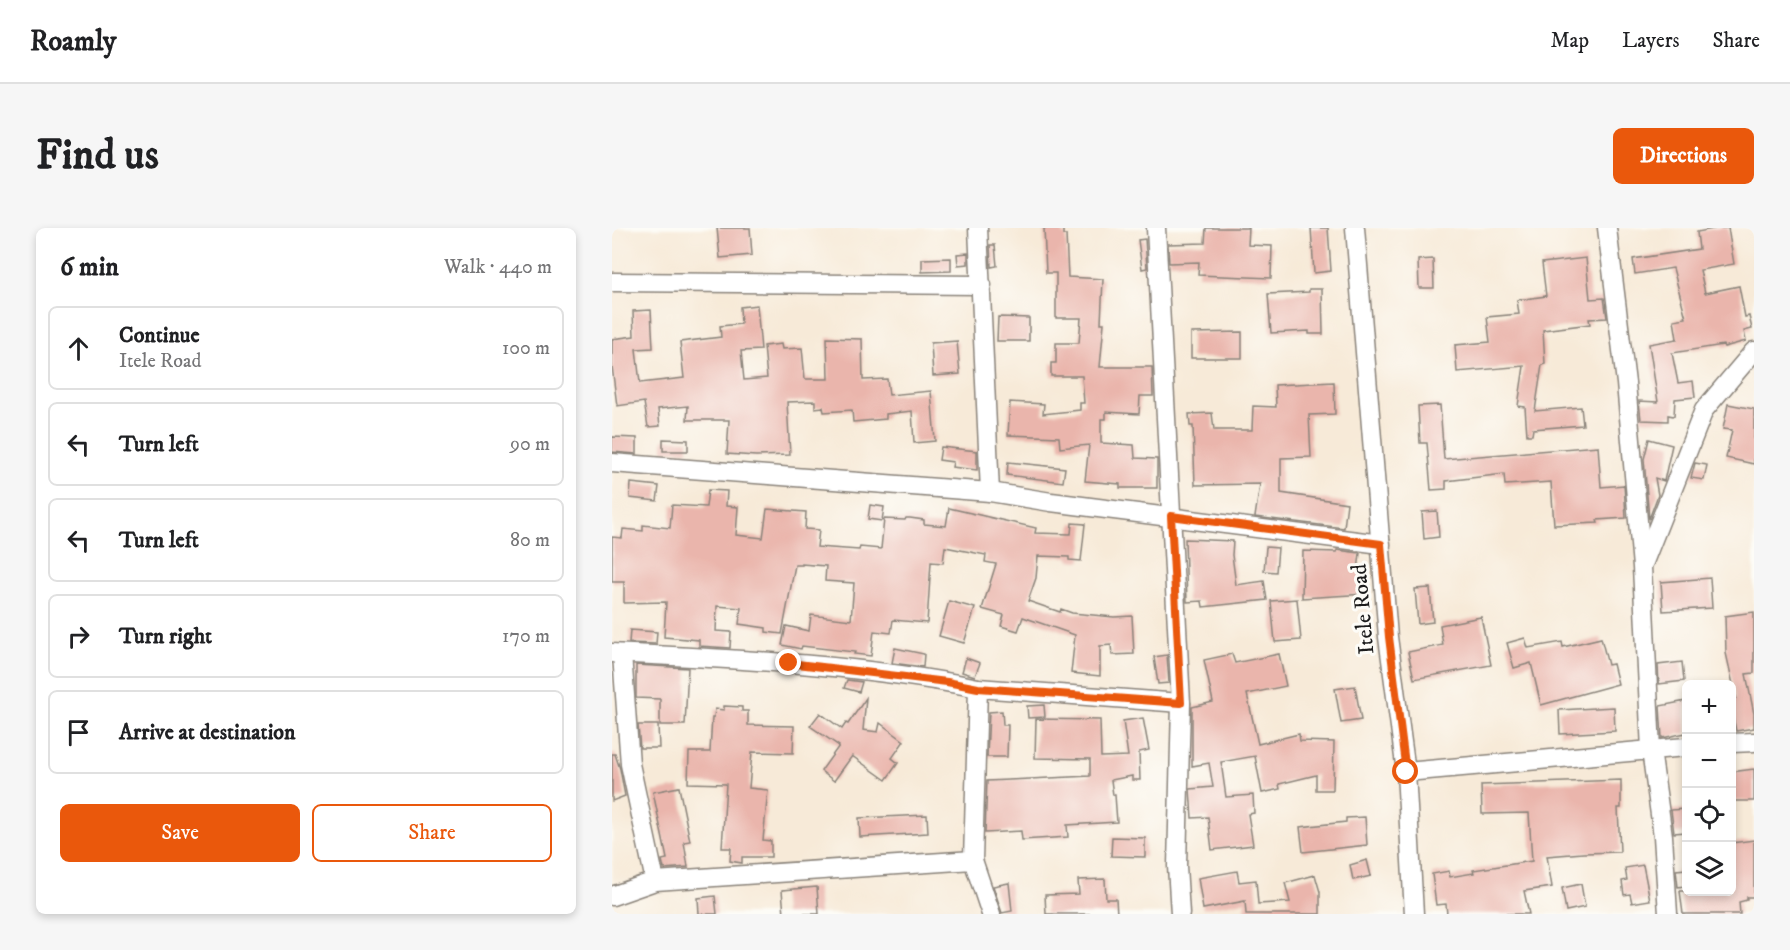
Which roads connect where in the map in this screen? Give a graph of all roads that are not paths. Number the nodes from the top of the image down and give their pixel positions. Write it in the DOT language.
graph roads {
  1 [pos="978,228"];
  2 [pos="1156,228"];
  3 [pos="1354,228"];
  4 [pos="1607,228"];
  5 [pos="612,282"];
  6 [pos="982,285"];
  7 [pos="1754,351"];
  8 [pos="612,463"];
  9 [pos="990,492"];
  10 [pos="1171,516"];
  11 [pos="1381,544"];
  12 [pos="1642,567"];
  13 [pos="617,653"];
  14 [pos="978,688"];
  15 [pos="1181,703"];
  16 [pos="1754,742"];
  17 [pos="1736,743"];
  18 [pos="1682,747"];
  19 [pos="1650,750"];
  20 [pos="1406,772"];
  21 [pos="972,860"];
  22 [pos="655,881"];
  23 [pos="612,896"];
  24 [pos="991,914"];
  25 [pos="1180,914"];
  26 [pos="1414,914"];
  27 [pos="1668,914"];
  1 -- 6 [label="street"];
  2 -- 10 [label="street"];
  3 -- 11 [label="street, Itele Road"];
  4 -- 12 [label="street"];
  5 -- 6 [label="street"];
  6 -- 9 [label="street"];
  7 -- 12 [label="street"];
  8 -- 9 [label="street"];
  9 -- 10 [label="street"];
  10 -- 11 [label="street"];
  10 -- 15 [label="street"];
  11 -- 20 [label="street, Itele Road"];
  12 -- 19 [label="street"];
  13 -- 14 [label="street"];
  13 -- 22 [label="street"];
  14 -- 15 [label="street"];
  14 -- 21 [label="street"];
  15 -- 25 [label="street"];
  16 -- 17 [label="street"];
  18 -- 19 [label="street"];
  19 -- 20 [label="street"];
  19 -- 27 [label="street"];
  20 -- 26 [label="street, Itele Road"];
  21 -- 22 [label="street"];
  21 -- 24 [label="street"];
  22 -- 23 [label="street"];
}
